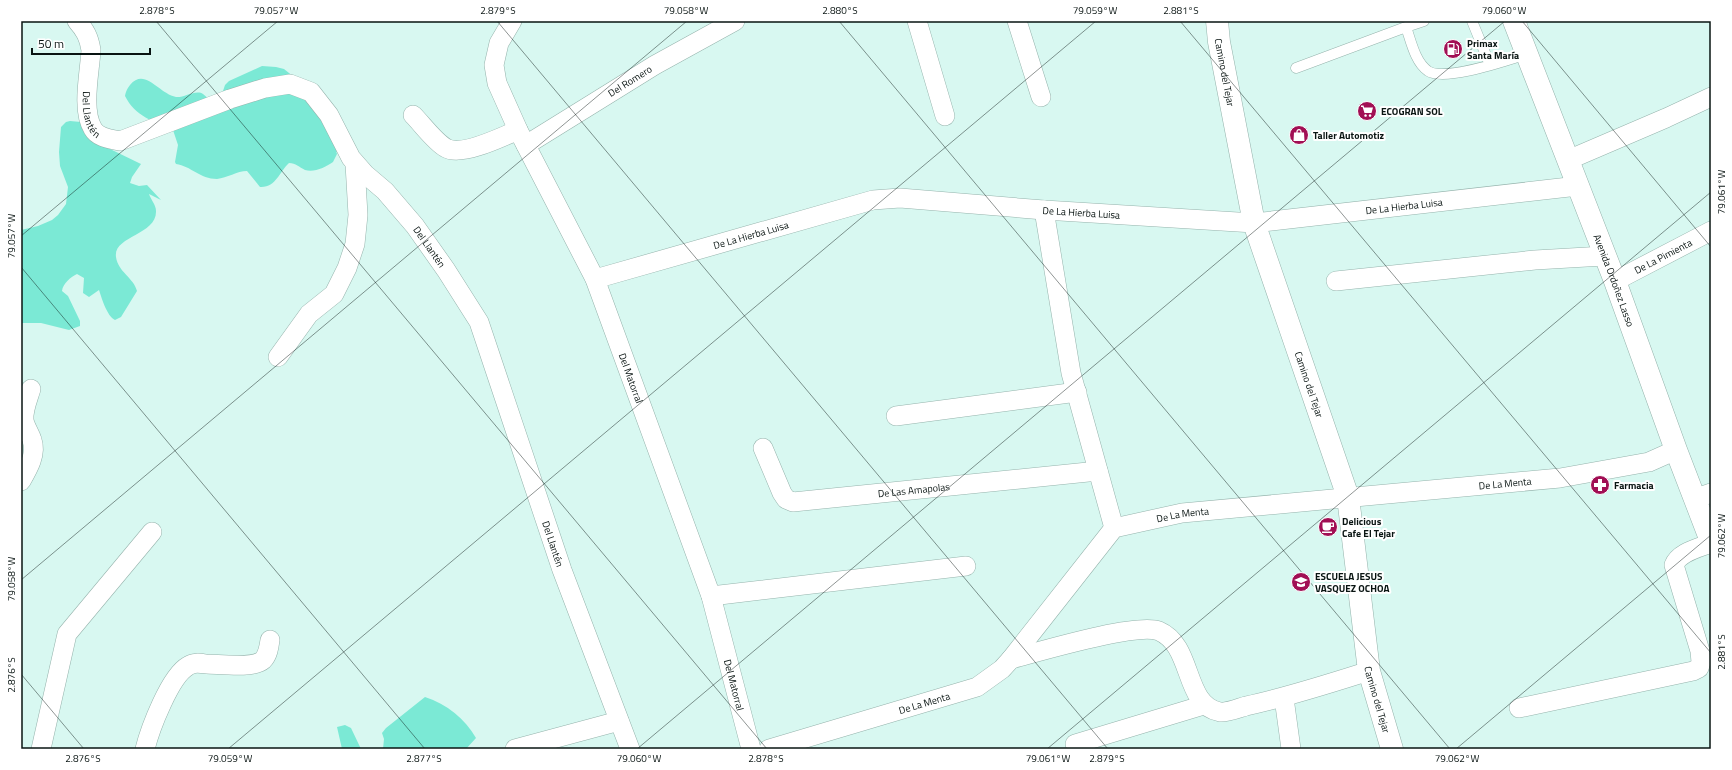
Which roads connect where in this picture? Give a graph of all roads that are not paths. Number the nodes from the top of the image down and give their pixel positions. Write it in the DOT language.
graph roads {
  1 [pos="77,21"];
  2 [pos="512,21"];
  3 [pos="735,21"];
  4 [pos="917,21"];
  5 [pos="1017,21"];
  6 [pos="1217,21"];
  7 [pos="1424,21"];
  8 [pos="1472,21"];
  9 [pos="1514,21"];
  10 [pos="1406,27"];
  11 [pos="1527,54"];
  12 [pos="1490,65"];
  13 [pos="1296,68"];
  14 [pos="1041,97"];
  15 [pos="1711,97"];
  16 [pos="414,115"];
  17 [pos="945,116"];
  18 [pos="522,138"];
  19 [pos="1568,160"];
  20 [pos="355,164"];
  21 [pos="1578,186"];
  22 [pos="1044,210"];
  23 [pos="1254,223"];
  24 [pos="1711,231"];
  25 [pos="1604,256"];
  26 [pos="595,279"];
  27 [pos="1336,281"];
  28 [pos="1615,281"];
  29 [pos="278,357"];
  30 [pos="31,389"];
  31 [pos="1077,392"];
  32 [pos="896,416"];
  33 [pos="763,448"];
  34 [pos="1676,450"];
  35 [pos="1098,471"];
  36 [pos="21,481"];
  37 [pos="1703,496"];
  38 [pos="1348,497"];
  39 [pos="1114,528"];
  40 [pos="152,532"];
  41 [pos="1711,542"];
  42 [pos="966,566"];
  43 [pos="711,596"];
  44 [pos="270,640"];
  45 [pos="1011,659"];
  46 [pos="1369,672"];
  47 [pos="1284,698"];
  48 [pos="1204,705"];
  49 [pos="1519,708"];
  50 [pos="619,721"];
  51 [pos="1075,744"];
  52 [pos="41,749"];
  53 [pos="145,749"];
  54 [pos="515,749"];
  55 [pos="630,749"];
  56 [pos="751,749"];
  57 [pos="769,749"];
  58 [pos="1291,749"];
  59 [pos="1392,749"];
  1 -- 20 [label="street, Del Llantén"];
  2 -- 18 [label="street, Del Matorral"];
  3 -- 18 [label="street, Del Romero"];
  4 -- 17 [label="street"];
  5 -- 14 [label="street"];
  6 -- 23 [label="street, Camino del Tejar"];
  7 -- 10 [label="lane"];
  8 -- 12 [label="lane"];
  9 -- 11 [label="street, Avenida Ordoñez Lasso"];
  10 -- 12 [label="lane"];
  10 -- 13 [label="lane"];
  11 -- 12 [label="lane"];
  11 -- 19 [label="street, Avenida Ordoñez Lasso"];
  15 -- 19 [label="street"];
  16 -- 18 [label="street, Del Romero"];
  18 -- 26 [label="street, Del Matorral"];
  19 -- 21 [label="street, Avenida Ordoñez Lasso"];
  20 -- 29 [label="street"];
  20 -- 50 [label="street, Del Llantén"];
  21 -- 23 [label="street, De La Hierba Luisa"];
  21 -- 25 [label="street, Avenida Ordoñez Lasso"];
  22 -- 23 [label="street, De La Hierba Luisa"];
  22 -- 26 [label="street, De La Hierba Luisa"];
  22 -- 31 [label="street"];
  23 -- 38 [label="street, Camino del Tejar"];
  24 -- 28 [label="street, De La Pimienta"];
  25 -- 27 [label="street"];
  25 -- 28 [label="street, Avenida Ordoñez Lasso"];
  26 -- 43 [label="street, Del Matorral"];
  28 -- 34 [label="street, Avenida Ordoñez Lasso"];
  30 -- 36 [label="street"];
  31 -- 32 [label="street"];
  31 -- 35 [label="street"];
  33 -- 35 [label="street, De Las Amapolas"];
  34 -- 37 [label="street, Avenida Ordoñez Lasso"];
  34 -- 38 [label="street, De La Menta"];
  35 -- 39 [label="street"];
  37 -- 41 [label="street, Avenida Ordoñez Lasso"];
  38 -- 39 [label="street, De La Menta"];
  38 -- 46 [label="street, Camino del Tejar"];
  39 -- 45 [label="street, De La Menta"];
  40 -- 52 [label="street"];
  41 -- 49 [label="street"];
  42 -- 43 [label="street"];
  43 -- 56 [label="street, Del Matorral"];
  44 -- 53 [label="street"];
  45 -- 48 [label="street"];
  45 -- 57 [label="street, De La Menta"];
  46 -- 47 [label="street"];
  46 -- 59 [label="street, Camino del Tejar"];
  47 -- 48 [label="street"];
  47 -- 58 [label="street"];
  48 -- 51 [label="street"];
  50 -- 54 [label="street"];
  50 -- 55 [label="street, Del Llantén"];
}
